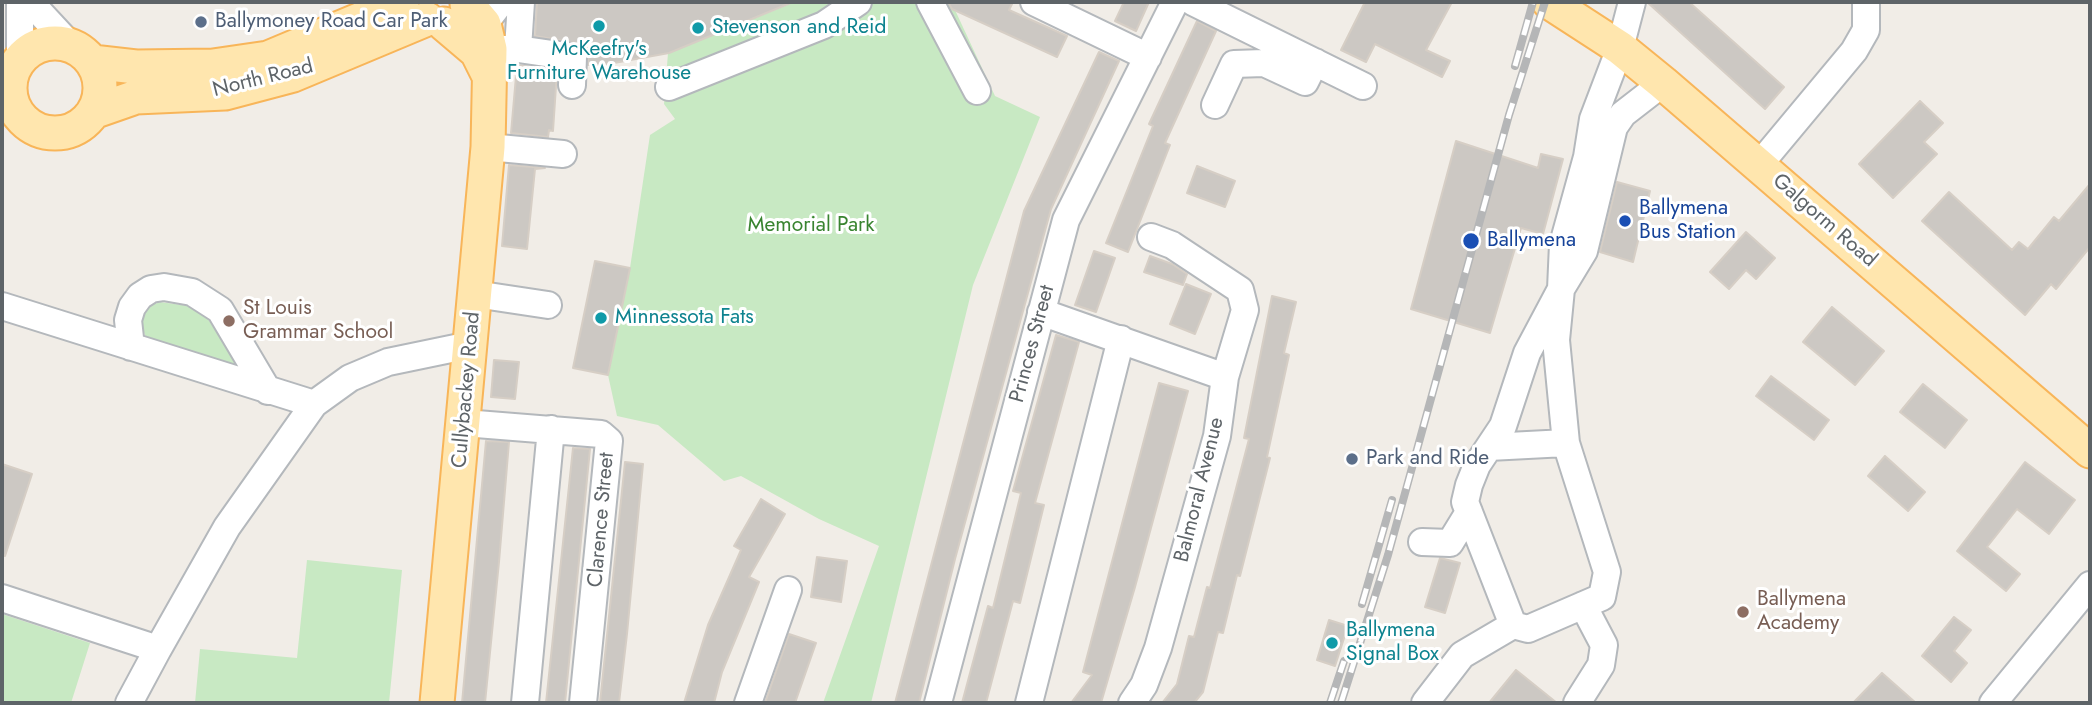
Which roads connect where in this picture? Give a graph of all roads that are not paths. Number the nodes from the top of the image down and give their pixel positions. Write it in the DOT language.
graph roads {
  1 [pos="20,2"];
  2 [pos="30,2"];
  3 [pos="521,2"];
  4 [pos="858,2"];
  5 [pos="930,2"];
  6 [pos="1034,2"];
  7 [pos="1175,2"];
  8 [pos="1193,2"];
  9 [pos="1549,2"];
  10 [pos="1632,2"];
  11 [pos="1866,2"];
  12 [pos="464,23"];
  13 [pos="1619,48"];
  14 [pos="81,54"];
  15 [pos="1148,57"];
  16 [pos="1314,62"];
  17 [pos="12,69"];
  18 [pos="1663,83"];
  19 [pos="572,85"];
  20 [pos="1363,86"];
  21 [pos="669,87"];
  22 [pos="977,91"];
  23 [pos="1215,105"];
  24 [pos="93,112"];
  25 [pos="44,132"];
  26 [pos="2,133"];
  27 [pos="488,147"];
  28 [pos="563,154"];
  29 [pos="1759,165"];
  30 [pos="1151,237"];
  31 [pos="1562,289"];
  32 [pos="475,294"];
  33 [pos="548,305"];
  34 [pos="2,306"];
  35 [pos="1041,312"];
  36 [pos="1121,339"];
  37 [pos="470,345"];
  38 [pos="131,347"];
  39 [pos="1224,377"];
  40 [pos="268,391"];
  41 [pos="314,404"];
  42 [pos="464,423"];
  43 [pos="551,429"];
  44 [pos="1566,443"];
  45 [pos="1489,447"];
  46 [pos="2090,451"];
  47 [pos="1469,512"];
  48 [pos="1422,542"];
  49 [pos="2090,585"];
  50 [pos="788,590"];
  51 [pos="2,598"];
  52 [pos="1583,605"];
  53 [pos="1513,625"];
  54 [pos="158,649"];
  55 [pos="128,703"];
  56 [pos="437,703"];
  57 [pos="525,703"];
  58 [pos="583,703"];
  59 [pos="748,703"];
  60 [pos="938,703"];
  61 [pos="1029,703"];
  62 [pos="1132,703"];
  63 [pos="1425,703"];
  64 [pos="1577,703"];
  65 [pos="1993,703"];
  1 -- 17 [label="street"];
  2 -- 14 [label="street"];
  3 -- 12 [label="street"];
  4 -- 21 [label="street"];
  5 -- 22 [label="street"];
  6 -- 15 [label="street"];
  7 -- 15 [label="street, Princes Street"];
  8 -- 16 [label="street"];
  9 -- 13 [label="main road, Galgorm Road"];
  10 -- 13 [label="street"];
  11 -- 29 [label="street"];
  12 -- 14 [label="main road, North Road"];
  12 -- 19 [label="street"];
  12 -- 24 [label="main road, North Road"];
  12 -- 27 [label="main road, Cullybackey Road"];
  13 -- 18 [label="main road, Galgorm Road"];
  13 -- 31 [label="street"];
  14 -- 17 [label="main road"];
  14 -- 24 [label="main road"];
  15 -- 35 [label="street, Princes Street"];
  16 -- 20 [label="street"];
  16 -- 23 [label="street"];
  17 -- 25 [label="main road"];
  18 -- 29 [label="main road, Galgorm Road"];
  18 -- 31 [label="street"];
  24 -- 25 [label="main road"];
  25 -- 26 [label="main road"];
  27 -- 28 [label="street"];
  27 -- 32 [label="main road, Cullybackey Road"];
  29 -- 46 [label="main road, Galgorm Road"];
  30 -- 39 [label="street, Balmoral Avenue"];
  31 -- 44 [label="street"];
  31 -- 45 [label="street"];
  32 -- 33 [label="street"];
  32 -- 37 [label="main road, Cullybackey Road"];
  34 -- 38 [label="street"];
  35 -- 36 [label="street"];
  35 -- 60 [label="street, Princes Street"];
  36 -- 39 [label="street"];
  36 -- 61 [label="street"];
  37 -- 41 [label="street"];
  37 -- 42 [label="main road, Cullybackey Road"];
  38 -- 40 [label="street"];
  38 -- 40 [label="street"];
  39 -- 62 [label="street, Balmoral Avenue"];
  40 -- 41 [label="street"];
  41 -- 54 [label="street"];
  42 -- 43 [label="street, Clarence Street"];
  42 -- 56 [label="main road, Cullybackey Road"];
  43 -- 57 [label="street"];
  43 -- 58 [label="street, Clarence Street"];
  44 -- 45 [label="street"];
  44 -- 52 [label="street"];
  45 -- 47 [label="street"];
  47 -- 48 [label="street"];
  47 -- 53 [label="street"];
  49 -- 65 [label="street"];
  50 -- 59 [label="street"];
  51 -- 54 [label="street"];
  52 -- 53 [label="street"];
  52 -- 64 [label="street"];
  53 -- 63 [label="street"];
  54 -- 55 [label="street"];
}
